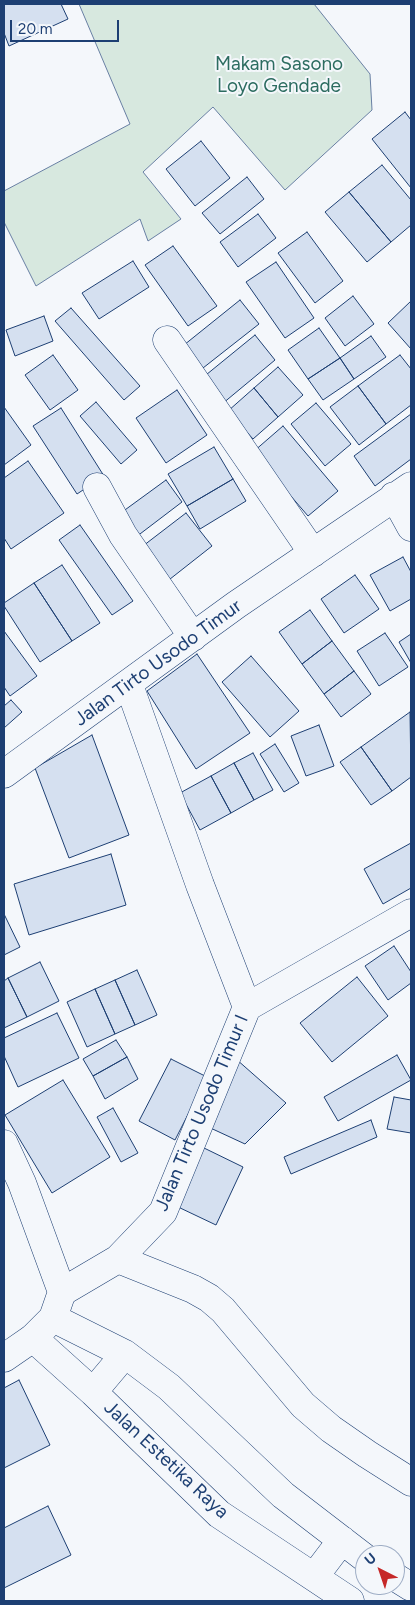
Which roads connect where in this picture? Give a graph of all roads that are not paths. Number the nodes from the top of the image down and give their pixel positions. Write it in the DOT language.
graph roads {
  1 [pos="167,340"];
  2 [pos="97,487"];
  3 [pos="403,491"];
  4 [pos="411,527"];
  5 [pos="313,553"];
  6 [pos="193,637"];
  7 [pos="129,685"];
  8 [pos="4,774"];
  9 [pos="411,913"];
  10 [pos="247,1007"];
  11 [pos="4,1144"];
  12 [pos="118,1259"];
  13 [pos="62,1292"];
  14 [pos="53,1318"];
  15 [pos="32,1338"];
  16 [pos="125,1354"];
  17 [pos="4,1358"];
  18 [pos="93,1392"];
  19 [pos="411,1482"];
  20 [pos="342,1540"];
  21 [pos="355,1550"];
  22 [pos="314,1577"];
  23 [pos="350,1601"];
  1 -- 5 [label="street"];
  2 -- 6 [label="street"];
  3 -- 4 [label="street"];
  3 -- 5 [label="street, Jalan Tirto Usodo Timur"];
  5 -- 6 [label="street, Jalan Tirto Usodo Timur"];
  6 -- 7 [label="street, Jalan Tirto Usodo Timur"];
  7 -- 8 [label="street, Jalan Tirto Usodo Timur"];
  7 -- 10 [label="street, Jalan Tirto Usodo Timur I"];
  9 -- 10 [label="street, Jalan Tirto Usodo Timur I"];
  10 -- 12 [label="street, Jalan Tirto Usodo Timur I"];
  11 -- 13 [label="street"];
  12 -- 13 [label="street, Jalan Tirto Usodo Timur I"];
  12 -- 19 [label="street"];
  13 -- 14 [label="street"];
  14 -- 15 [label="street"];
  14 -- 16 [label="street"];
  15 -- 17 [label="street"];
  15 -- 18 [label="street, Jalan Estetika Raya"];
  16 -- 18 [label="street, Jalan Estetika Raya"];
  16 -- 20 [label="street"];
  18 -- 22 [label="street, Jalan Estetika Raya"];
  20 -- 21 [label="street"];
  20 -- 22 [label="street"];
  22 -- 23 [label="street, Jalan Estetika Raya"];
}
